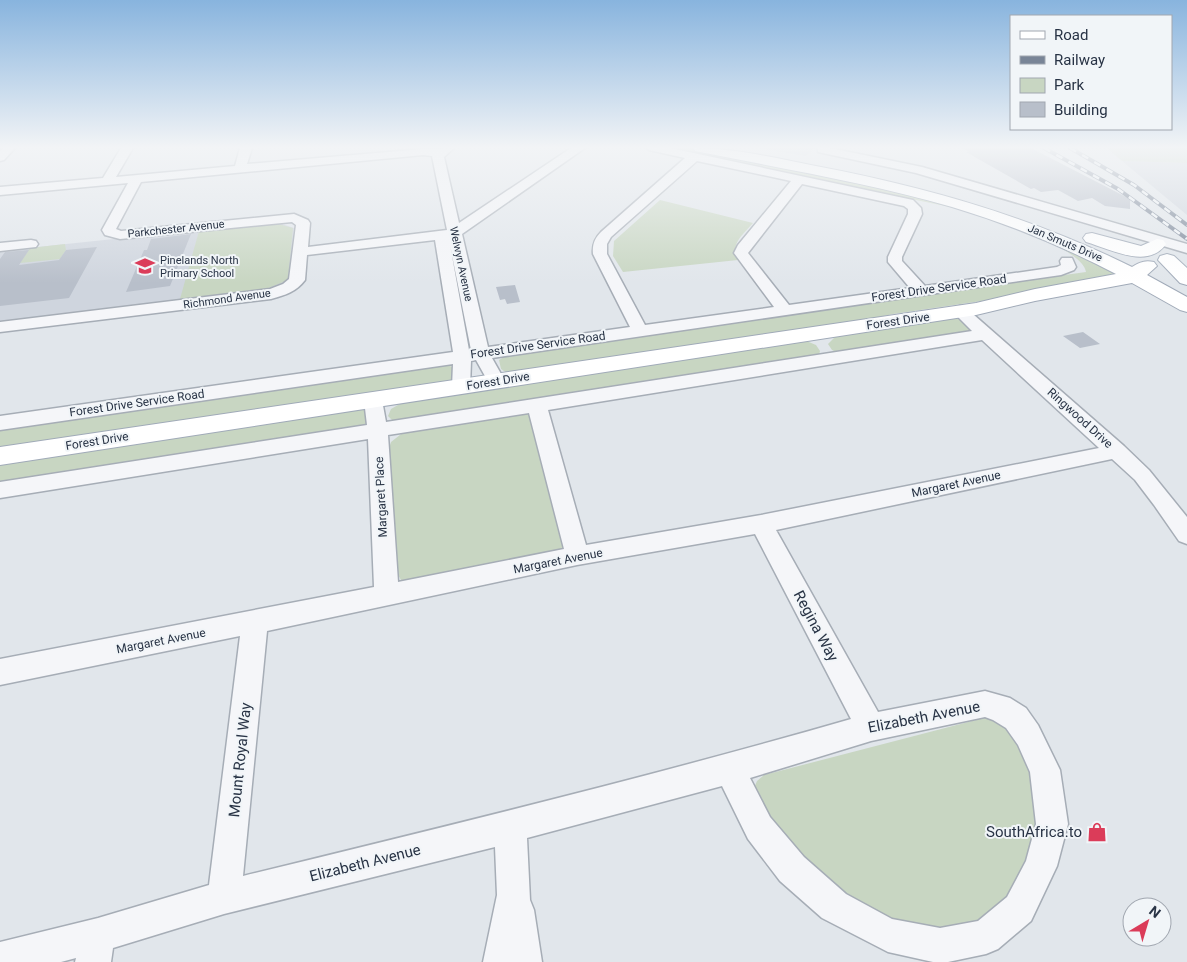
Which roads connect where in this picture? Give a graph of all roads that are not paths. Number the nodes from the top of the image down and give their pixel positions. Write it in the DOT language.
graph roads {
  1 [pos="128,193"];
  2 [pos="435,193"];
  3 [pos="443,193"];
  4 [pos="511,193"];
  5 [pos="652,193"];
  6 [pos="791,193"];
  7 [pos="888,193"];
  8 [pos="918,193"];
  9 [pos="953,193"];
  10 [pos="995,193"];
  11 [pos="448,234"];
  12 [pos="31,244"];
  13 [pos="0,247"];
  14 [pos="300,252"];
  15 [pos="1067,261"];
  16 [pos="1163,266"];
  17 [pos="1187,288"];
  18 [pos="920,290"];
  19 [pos="1114,291"];
  20 [pos="1187,299"];
  21 [pos="996,306"];
  22 [pos="1187,306"];
  23 [pos="785,310"];
  24 [pos="960,311"];
  25 [pos="1187,312"];
  26 [pos="0,327"];
  27 [pos="640,330"];
  28 [pos="810,334"];
  29 [pos="985,334"];
  30 [pos="481,354"];
  31 [pos="462,357"];
  32 [pos="831,358"];
  33 [pos="496,381"];
  34 [pos="461,387"];
  35 [pos="373,400"];
  36 [pos="537,406"];
  37 [pos="0,422"];
  38 [pos="378,430"];
  39 [pos="1117,451"];
  40 [pos="0,456"];
  41 [pos="0,490"];
  42 [pos="761,524"];
  43 [pos="1187,535"];
  44 [pos="577,556"];
  45 [pos="387,596"];
  46 [pos="255,622"];
  47 [pos="0,672"];
  48 [pos="871,727"];
  49 [pos="730,769"];
  50 [pos="510,827"];
  51 [pos="514,895"];
  52 [pos="224,897"];
  53 [pos="95,949"];
  54 [pos="0,960"];
  55 [pos="500,962"];
  56 [pos="524,962"];
  1 -- 14 [label="street, Parkchester Avenue"];
  2 -- 11 [label="street, Welwyn Avenue"];
  3 -- 11 [label="street, Welwyn Avenue"];
  4 -- 11 [label="street"];
  5 -- 27 [label="street"];
  6 -- 23 [label="street"];
  7 -- 18 [label="street"];
  8 -- 16 [label="main road, Jan Smuts Drive"];
  9 -- 16 [label="main road, Jan Smuts Drive"];
  10 -- 16 [label="street"];
  11 -- 14 [label="street"];
  11 -- 30 [label="street, Welwyn Avenue"];
  11 -- 31 [label="street, Welwyn Avenue"];
  12 -- 13 [label="street"];
  14 -- 26 [label="street, Richmond Avenue"];
  15 -- 18 [label="street, Forest Drive Service Road"];
  16 -- 17 [label="main road, Jan Smuts Drive"];
  16 -- 19 [label="main road, Forest Drive"];
  16 -- 20 [label="main road"];
  16 -- 21 [label="main road, Forest Drive"];
  16 -- 22 [label="main road, Jan Smuts Drive"];
  18 -- 23 [label="street, Forest Drive Service Road"];
  19 -- 21 [label="main road, Forest Drive"];
  19 -- 25 [label="main road"];
  21 -- 24 [label="main road, Forest Drive"];
  23 -- 27 [label="street, Forest Drive Service Road"];
  24 -- 28 [label="main road, Forest Drive"];
  24 -- 29 [label="street, Ringwood Drive"];
  27 -- 30 [label="street, Forest Drive Service Road"];
  28 -- 32 [label="street"];
  28 -- 33 [label="main road, Forest Drive"];
  29 -- 32 [label="street"];
  29 -- 39 [label="street, Ringwood Drive"];
  30 -- 31 [label="street, Forest Drive Service Road"];
  30 -- 33 [label="street, Welwyn Avenue"];
  31 -- 34 [label="street, Welwyn Avenue"];
  31 -- 37 [label="street, Forest Drive Service Road"];
  32 -- 36 [label="street"];
  33 -- 34 [label="main road, Forest Drive"];
  34 -- 35 [label="main road, Forest Drive"];
  35 -- 38 [label="street, Margaret Place"];
  35 -- 40 [label="main road, Forest Drive"];
  36 -- 38 [label="street"];
  36 -- 44 [label="street"];
  38 -- 41 [label="street"];
  38 -- 45 [label="street, Margaret Place"];
  39 -- 42 [label="street, Margaret Avenue"];
  39 -- 43 [label="street, Ringwood Drive"];
  42 -- 44 [label="street, Margaret Avenue"];
  42 -- 48 [label="street, Regina Way"];
  44 -- 45 [label="street, Margaret Avenue"];
  45 -- 46 [label="street, Margaret Avenue"];
  46 -- 47 [label="street, Margaret Avenue"];
  46 -- 52 [label="street, Mount Royal Way"];
  48 -- 49 [label="street, Elizabeth Avenue"];
  48 -- 49 [label="street, Elizabeth Avenue"];
  49 -- 50 [label="street, Elizabeth Avenue"];
  50 -- 51 [label="street"];
  50 -- 52 [label="street, Elizabeth Avenue"];
  51 -- 55 [label="street"];
  51 -- 56 [label="street"];
  52 -- 53 [label="street, Elizabeth Avenue"];
  53 -- 54 [label="street, Elizabeth Avenue"];
}
